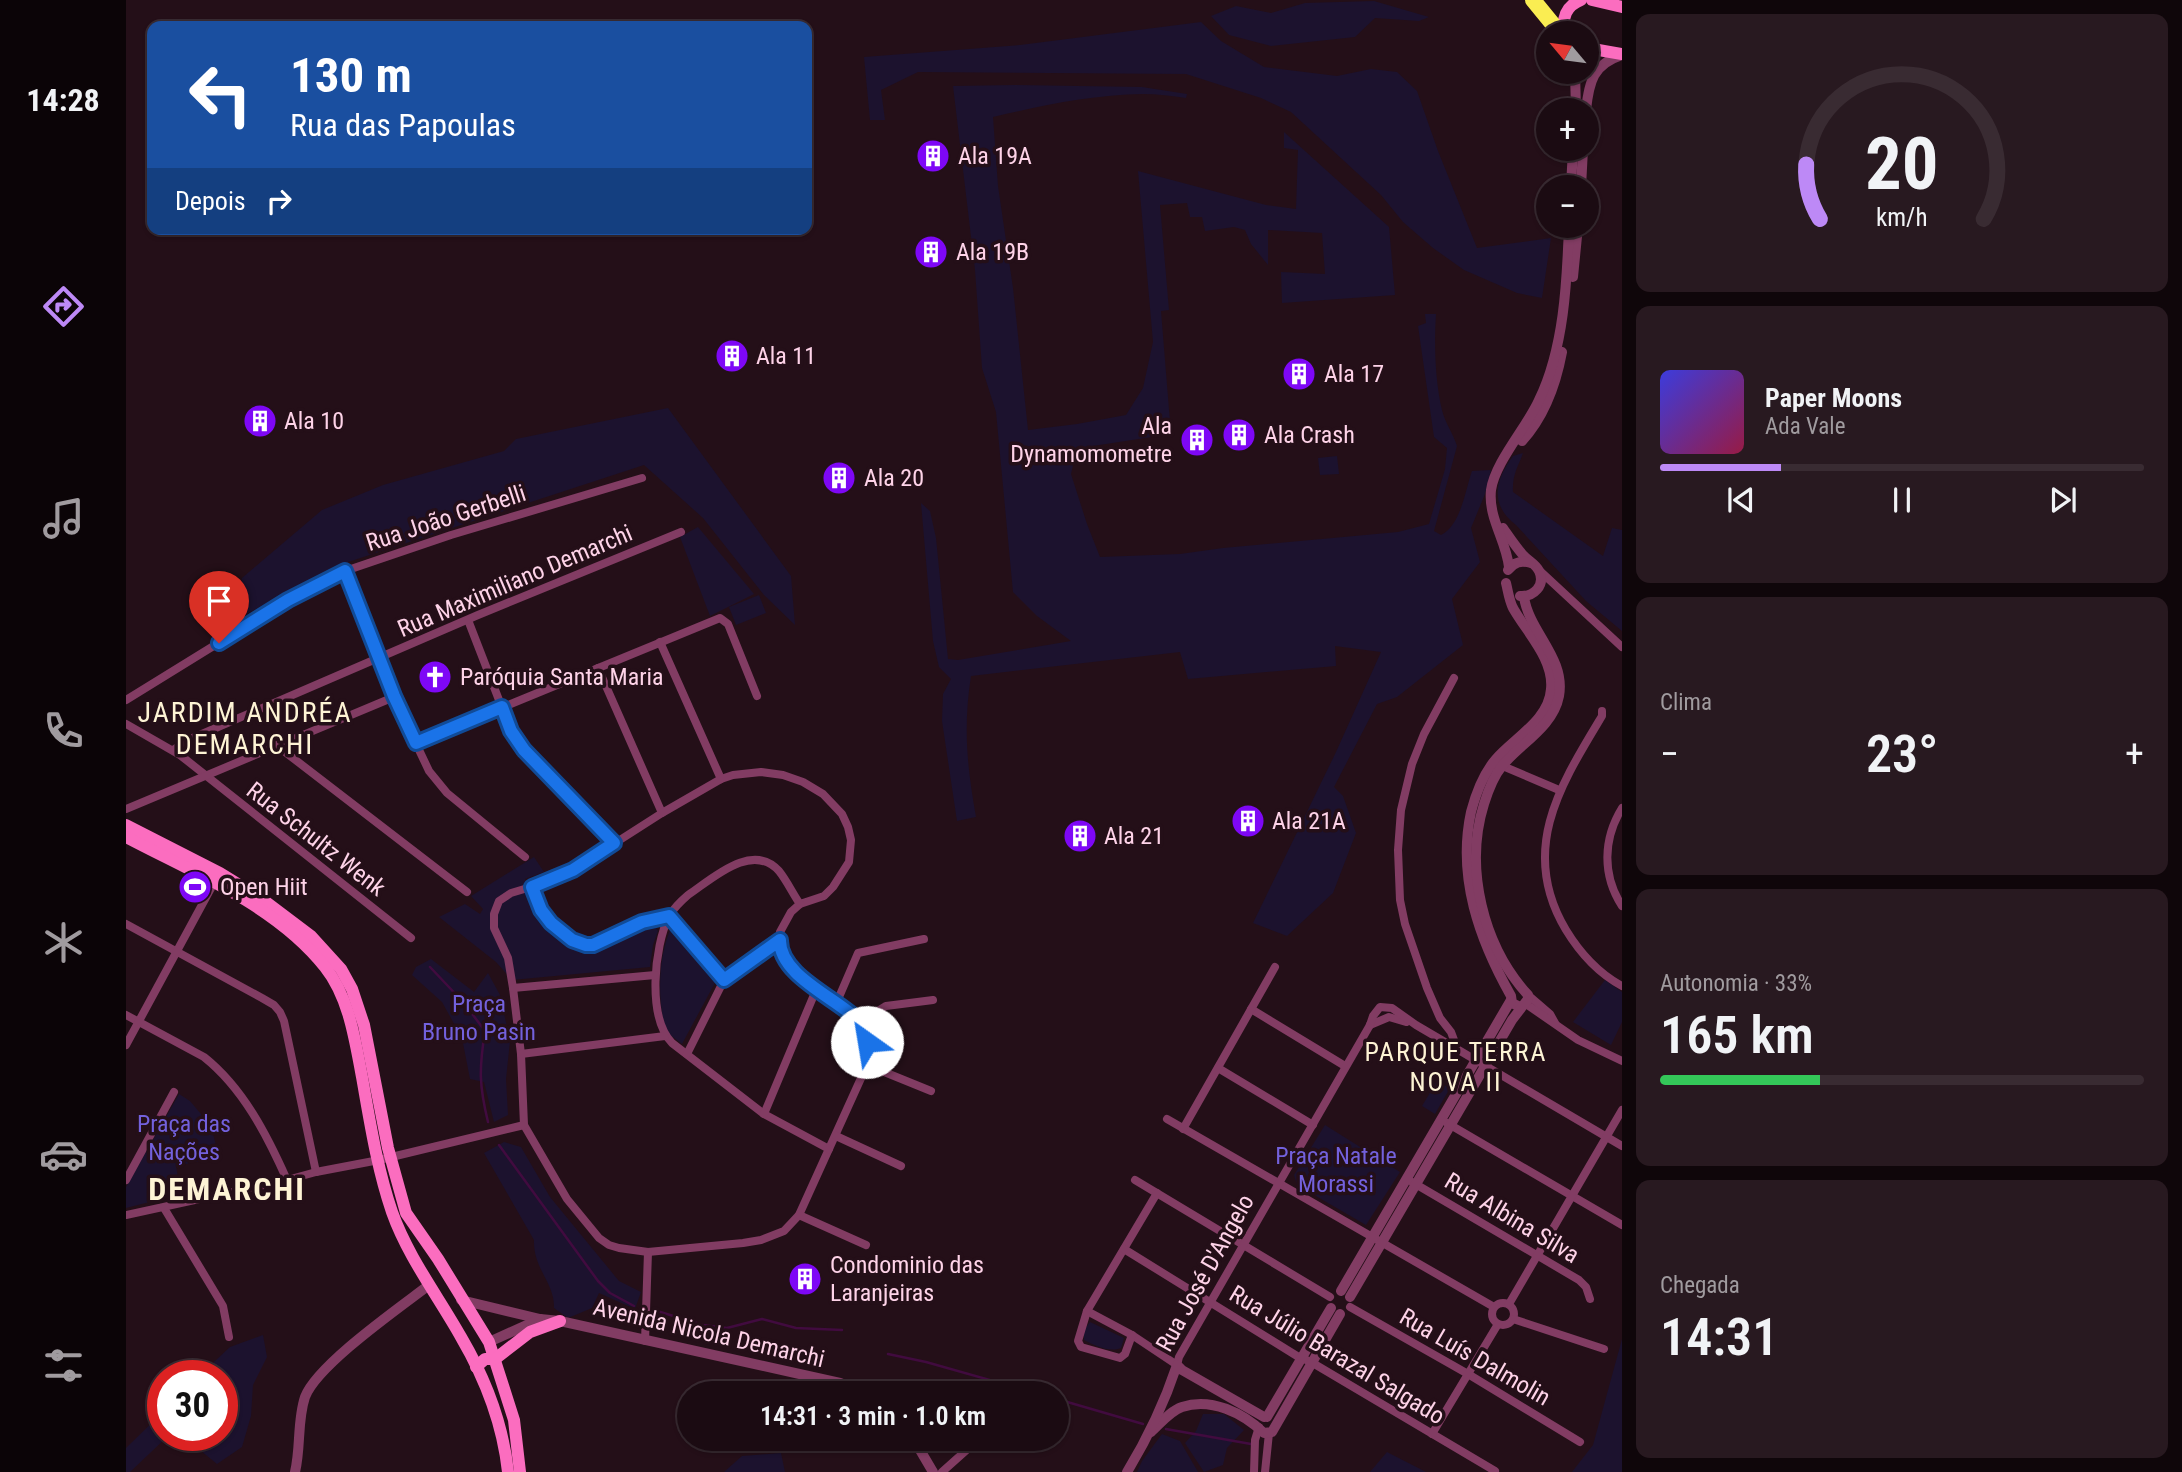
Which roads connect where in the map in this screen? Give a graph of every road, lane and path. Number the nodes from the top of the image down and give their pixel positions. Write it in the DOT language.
graph roads {
  1 [pos="1533,0"];
  2 [pos="1592,0"];
  3 [pos="1578,1"];
  4 [pos="1622,7"];
  5 [pos="1551,21"];
  6 [pos="1563,21"];
  7 [pos="1600,50"];
  8 [pos="1622,54"];
  9 [pos="1588,98"];
  10 [pos="1568,238"];
  11 [pos="1577,238"];
  12 [pos="1511,449"];
  13 [pos="642,478"];
  14 [pos="1491,512"];
  15 [pos="681,532"];
  16 [pos="1535,566"];
  17 [pos="1509,568"];
  18 [pos="345,571"];
  19 [pos="1506,583"];
  20 [pos="1539,588"];
  21 [pos="1524,597"];
  22 [pos="1576,606"];
  23 [pos="468,620"];
  24 [pos="660,642"];
  25 [pos="1622,647"];
  26 [pos="380,659"];
  27 [pos="598,668"];
  28 [pos="1454,678"];
  29 [pos="394,696"];
  30 [pos="757,696"];
  31 [pos="126,700"];
  32 [pos="502,707"];
  33 [pos="1602,711"];
  34 [pos="126,724"];
  35 [pos="416,743"];
  36 [pos="276,745"];
  37 [pos="173,750"];
  38 [pos="1498,764"];
  39 [pos="204,776"];
  40 [pos="721,779"];
  41 [pos="1559,790"];
  42 [pos="1622,808"];
  43 [pos="126,809"];
  44 [pos="662,813"];
  45 [pos="126,825"];
  46 [pos="126,838"];
  47 [pos="614,843"];
  48 [pos="525,857"];
  49 [pos="217,878"];
  50 [pos="532,887"];
  51 [pos="467,892"];
  52 [pos="800,904"];
  53 [pos="1622,906"];
  54 [pos="669,916"];
  55 [pos="126,924"];
  56 [pos="411,938"];
  57 [pos="924,939"];
  58 [pos="780,940"];
  59 [pos="176,951"];
  60 [pos="1275,967"];
  61 [pos="655,975"];
  62 [pos="724,980"];
  63 [pos="1622,986"];
  64 [pos="513,988"];
  65 [pos="816,990"];
  66 [pos="1520,998"];
  67 [pos="933,1000"];
  68 [pos="836,1004"];
  69 [pos="1251,1009"];
  70 [pos="126,1014"];
  71 [pos="1440,1018"];
  72 [pos="139,1021"];
  73 [pos="860,1022"];
  74 [pos="665,1036"];
  75 [pos="1442,1040"];
  76 [pos="126,1045"];
  77 [pos="1457,1048"];
  78 [pos="521,1054"];
  79 [pos="687,1054"];
  80 [pos="1622,1061"];
  81 [pos="1480,1063"];
  82 [pos="867,1065"];
  83 [pos="1345,1066"];
  84 [pos="1218,1068"];
  85 [pos="931,1091"];
  86 [pos="174,1092"];
  87 [pos="1622,1110"];
  88 [pos="764,1114"];
  89 [pos="1167,1119"];
  90 [pos="1446,1122"];
  91 [pos="524,1125"];
  92 [pos="1313,1125"];
  93 [pos="1183,1129"];
  94 [pos="836,1136"];
  95 [pos="1606,1138"];
  96 [pos="1622,1146"];
  97 [pos="829,1149"];
  98 [pos="385,1158"];
  99 [pos="901,1166"];
  100 [pos="316,1172"];
  101 [pos="126,1180"];
  102 [pos="287,1180"];
  103 [pos="1135,1180"];
  104 [pos="1411,1181"];
  105 [pos="1279,1184"];
  106 [pos="1157,1193"];
  107 [pos="1572,1196"];
  108 [pos="164,1208"];
  109 [pos="126,1215"];
  110 [pos="799,1215"];
  111 [pos="1622,1225"];
  112 [pos="1377,1240"];
  113 [pos="1244,1243"];
  114 [pos="866,1245"];
  115 [pos="1124,1249"];
  116 [pos="648,1252"];
  117 [pos="1537,1256"];
  118 [pos="429,1285"];
  119 [pos="1590,1298"];
  120 [pos="461,1300"];
  121 [pos="1210,1301"];
  122 [pos="1340,1302"];
  123 [pos="1509,1304"];
  124 [pos="1494,1307"];
  125 [pos="503,1310"];
  126 [pos="1087,1311"];
  127 [pos="540,1319"];
  128 [pos="1513,1319"];
  129 [pos="560,1321"];
  130 [pos="1498,1324"];
  131 [pos="1132,1335"];
  132 [pos="229,1337"];
  133 [pos="461,1337"];
  134 [pos="492,1341"];
  135 [pos="645,1341"];
  136 [pos="1604,1349"];
  137 [pos="495,1359"];
  138 [pos="1306,1360"];
  139 [pos="1177,1365"];
  140 [pos="476,1367"];
  141 [pos="1468,1374"];
  142 [pos="826,1381"];
  143 [pos="1205,1383"];
  144 [pos="1168,1394"];
  145 [pos="1202,1404"];
  146 [pos="1180,1407"];
  147 [pos="1267,1421"];
  148 [pos="1151,1432"];
  149 [pos="1269,1433"];
  150 [pos="1432,1434"];
  151 [pos="1580,1442"];
  152 [pos="921,1451"];
  153 [pos="966,1451"];
  154 [pos="1495,1471"];
  155 [pos="295,1472"];
  156 [pos="508,1472"];
  157 [pos="520,1472"];
  158 [pos="933,1472"];
  159 [pos="943,1472"];
  160 [pos="1128,1472"];
  161 [pos="1254,1472"];
  162 [pos="1265,1472"];
  1 -- 5 [label="highway"];
  2 -- 4 [label="main road"];
  3 -- 6 [label="main road"];
  7 -- 8 [label="main road"];
  8 -- 9 [label="street"];
  10 -- 12 [label="street"];
  11 -- 12 [label="street"];
  12 -- 14 [label="street"];
  13 -- 18 [label="street, Rua João Gerbelli"];
  14 -- 16 [label="street"];
  14 -- 17 [label="street"];
  15 -- 23 [label="street, Rua Maximiliano Demarchi"];
  16 -- 17 [label="street"];
  16 -- 20 [label="street"];
  16 -- 22 [label="street"];
  17 -- 19 [label="street"];
  18 -- 26 [label="street"];
  18 -- 31 [label="street, Rua João Gerbelli"];
  19 -- 21 [label="street"];
  19 -- 38 [label="street"];
  20 -- 21 [label="street"];
  20 -- 22 [label="street"];
  21 -- 38 [label="street"];
  22 -- 25 [label="street"];
  23 -- 26 [label="street, Rua Maximiliano Demarchi"];
  23 -- 32 [label="street"];
  24 -- 27 [label="street"];
  24 -- 30 [label="street"];
  24 -- 40 [label="street"];
  26 -- 29 [label="street"];
  26 -- 37 [label="street, Rua Maximiliano Demarchi"];
  27 -- 32 [label="street"];
  27 -- 44 [label="street"];
  28 -- 71 [label="street"];
  29 -- 35 [label="street"];
  29 -- 36 [label="street"];
  32 -- 35 [label="street"];
  32 -- 47 [label="street"];
  33 -- 41 [label="street"];
  34 -- 37 [label="street, Rua Schultz Wenk"];
  35 -- 48 [label="street"];
  36 -- 39 [label="street"];
  36 -- 51 [label="street"];
  37 -- 39 [label="street, Rua Schultz Wenk"];
  38 -- 41 [label="street"];
  38 -- 66 [label="street"];
  39 -- 43 [label="street"];
  39 -- 56 [label="street, Rua Schultz Wenk"];
  40 -- 44 [label="street"];
  40 -- 52 [label="street"];
  41 -- 63 [label="street"];
  42 -- 53 [label="street"];
  44 -- 47 [label="street"];
  45 -- 49 [label="main road"];
  46 -- 49 [label="main road"];
  47 -- 50 [label="street"];
  49 -- 59 [label="street"];
  49 -- 98 [label="main road"];
  50 -- 54 [label="street"];
  50 -- 64 [label="street"];
  52 -- 54 [label="street"];
  52 -- 58 [label="street"];
  54 -- 61 [label="street"];
  54 -- 62 [label="street"];
  55 -- 59 [label="street"];
  57 -- 68 [label="street"];
  58 -- 62 [label="street"];
  58 -- 65 [label="street"];
  59 -- 72 [label="street"];
  59 -- 100 [label="street"];
  60 -- 69 [label="street"];
  61 -- 64 [label="street"];
  61 -- 74 [label="street"];
  62 -- 79 [label="street"];
  64 -- 78 [label="street"];
  65 -- 68 [label="street"];
  65 -- 88 [label="street"];
  66 -- 80 [label="street"];
  66 -- 81 [label="street"];
  67 -- 73 [label="street"];
  68 -- 73 [label="street"];
  69 -- 83 [label="street"];
  69 -- 84 [label="street"];
  70 -- 72 [label="street"];
  71 -- 75 [label="street"];
  71 -- 77 [label="street"];
  72 -- 76 [label="street"];
  72 -- 102 [label="street"];
  73 -- 82 [label="street"];
  74 -- 78 [label="street"];
  74 -- 79 [label="street"];
  75 -- 77 [label="street"];
  75 -- 83 [label="street, Rua José D'Angelo"];
  77 -- 81 [label="street"];
  78 -- 91 [label="street"];
  79 -- 88 [label="street"];
  81 -- 90 [label="street"];
  81 -- 95 [label="street"];
  82 -- 85 [label="street"];
  82 -- 94 [label="street"];
  83 -- 92 [label="street, Rua José D'Angelo"];
  84 -- 92 [label="street"];
  84 -- 93 [label="street"];
  86 -- 101 [label="street"];
  87 -- 95 [label="street"];
  88 -- 97 [label="street"];
  89 -- 93 [label="street"];
  90 -- 104 [label="street"];
  90 -- 107 [label="street"];
  91 -- 98 [label="street"];
  91 -- 116 [label="street"];
  92 -- 105 [label="street, Rua José D'Angelo"];
  93 -- 105 [label="street"];
  94 -- 97 [label="street"];
  94 -- 99 [label="street"];
  95 -- 96 [label="street"];
  95 -- 107 [label="street"];
  97 -- 110 [label="street"];
  98 -- 100 [label="street"];
  98 -- 118 [label="main road"];
  98 -- 120 [label="main road"];
  100 -- 102 [label="street"];
  102 -- 108 [label="street"];
  103 -- 106 [label="street, Rua Luís Dalmolin"];
  104 -- 112 [label="street"];
  104 -- 117 [label="street, Rua Albina Silva"];
  105 -- 112 [label="street"];
  105 -- 113 [label="street, Rua José D'Angelo"];
  106 -- 113 [label="street, Rua Luís Dalmolin"];
  106 -- 115 [label="street"];
  107 -- 111 [label="street"];
  107 -- 117 [label="street"];
  108 -- 109 [label="street"];
  108 -- 132 [label="street"];
  110 -- 114 [label="street"];
  110 -- 116 [label="street"];
  112 -- 122 [label="street"];
  112 -- 124 [label="street"];
  113 -- 121 [label="street, Rua José D'Angelo"];
  113 -- 122 [label="street, Rua Luís Dalmolin"];
  115 -- 121 [label="street, Rua Júlio Barazal Salgado"];
  115 -- 126 [label="street"];
  116 -- 135 [label="street"];
  117 -- 119 [label="street, Rua Albina Silva"];
  117 -- 123 [label="street"];
  118 -- 120 [label="main road"];
  118 -- 133 [label="main road"];
  118 -- 155 [label="street"];
  120 -- 125 [label="street, Avenida Nicola Demarchi"];
  120 -- 134 [label="main road"];
  121 -- 138 [label="street, Rua Júlio Barazal Salgado"];
  121 -- 139 [label="street, Rua José D'Angelo"];
  122 -- 138 [label="street"];
  122 -- 141 [label="street, Rua Luís Dalmolin"];
  123 -- 124 [label="street"];
  123 -- 128 [label="street"];
  124 -- 130 [label="street"];
  125 -- 127 [label="street, Avenida Nicola Demarchi"];
  125 -- 134 [label="street"];
  126 -- 131 [label="street"];
  126 -- 131 [label="street"];
  127 -- 129 [label="street, Avenida Nicola Demarchi"];
  127 -- 134 [label="street, Avenida Nicola Demarchi"];
  128 -- 130 [label="street"];
  128 -- 136 [label="street"];
  129 -- 135 [label="street, Avenida Nicola Demarchi"];
  129 -- 137 [label="main road"];
  130 -- 141 [label="street"];
  131 -- 139 [label="street"];
  133 -- 134 [label="main road"];
  133 -- 140 [label="main road"];
  134 -- 137 [label="main road"];
  135 -- 142 [label="street, Avenida Nicola Demarchi"];
  137 -- 140 [label="main road"];
  137 -- 157 [label="main road"];
  138 -- 147 [label="street"];
  138 -- 150 [label="street, Rua Júlio Barazal Salgado"];
  139 -- 143 [label="street"];
  139 -- 144 [label="street, Rua José D'Angelo"];
  140 -- 156 [label="main road"];
  141 -- 150 [label="street"];
  141 -- 151 [label="street, Rua Luís Dalmolin"];
  143 -- 145 [label="street"];
  143 -- 147 [label="street"];
  144 -- 146 [label="street"];
  144 -- 148 [label="street, Rua José D'Angelo"];
  145 -- 146 [label="street"];
  145 -- 147 [label="street"];
  146 -- 148 [label="street"];
  147 -- 149 [label="street"];
  147 -- 161 [label="street"];
  148 -- 160 [label="street, Rua José D'Angelo"];
  149 -- 162 [label="street"];
  150 -- 154 [label="street, Rua Júlio Barazal Salgado"];
  152 -- 158 [label="street"];
  153 -- 159 [label="street"];
}
